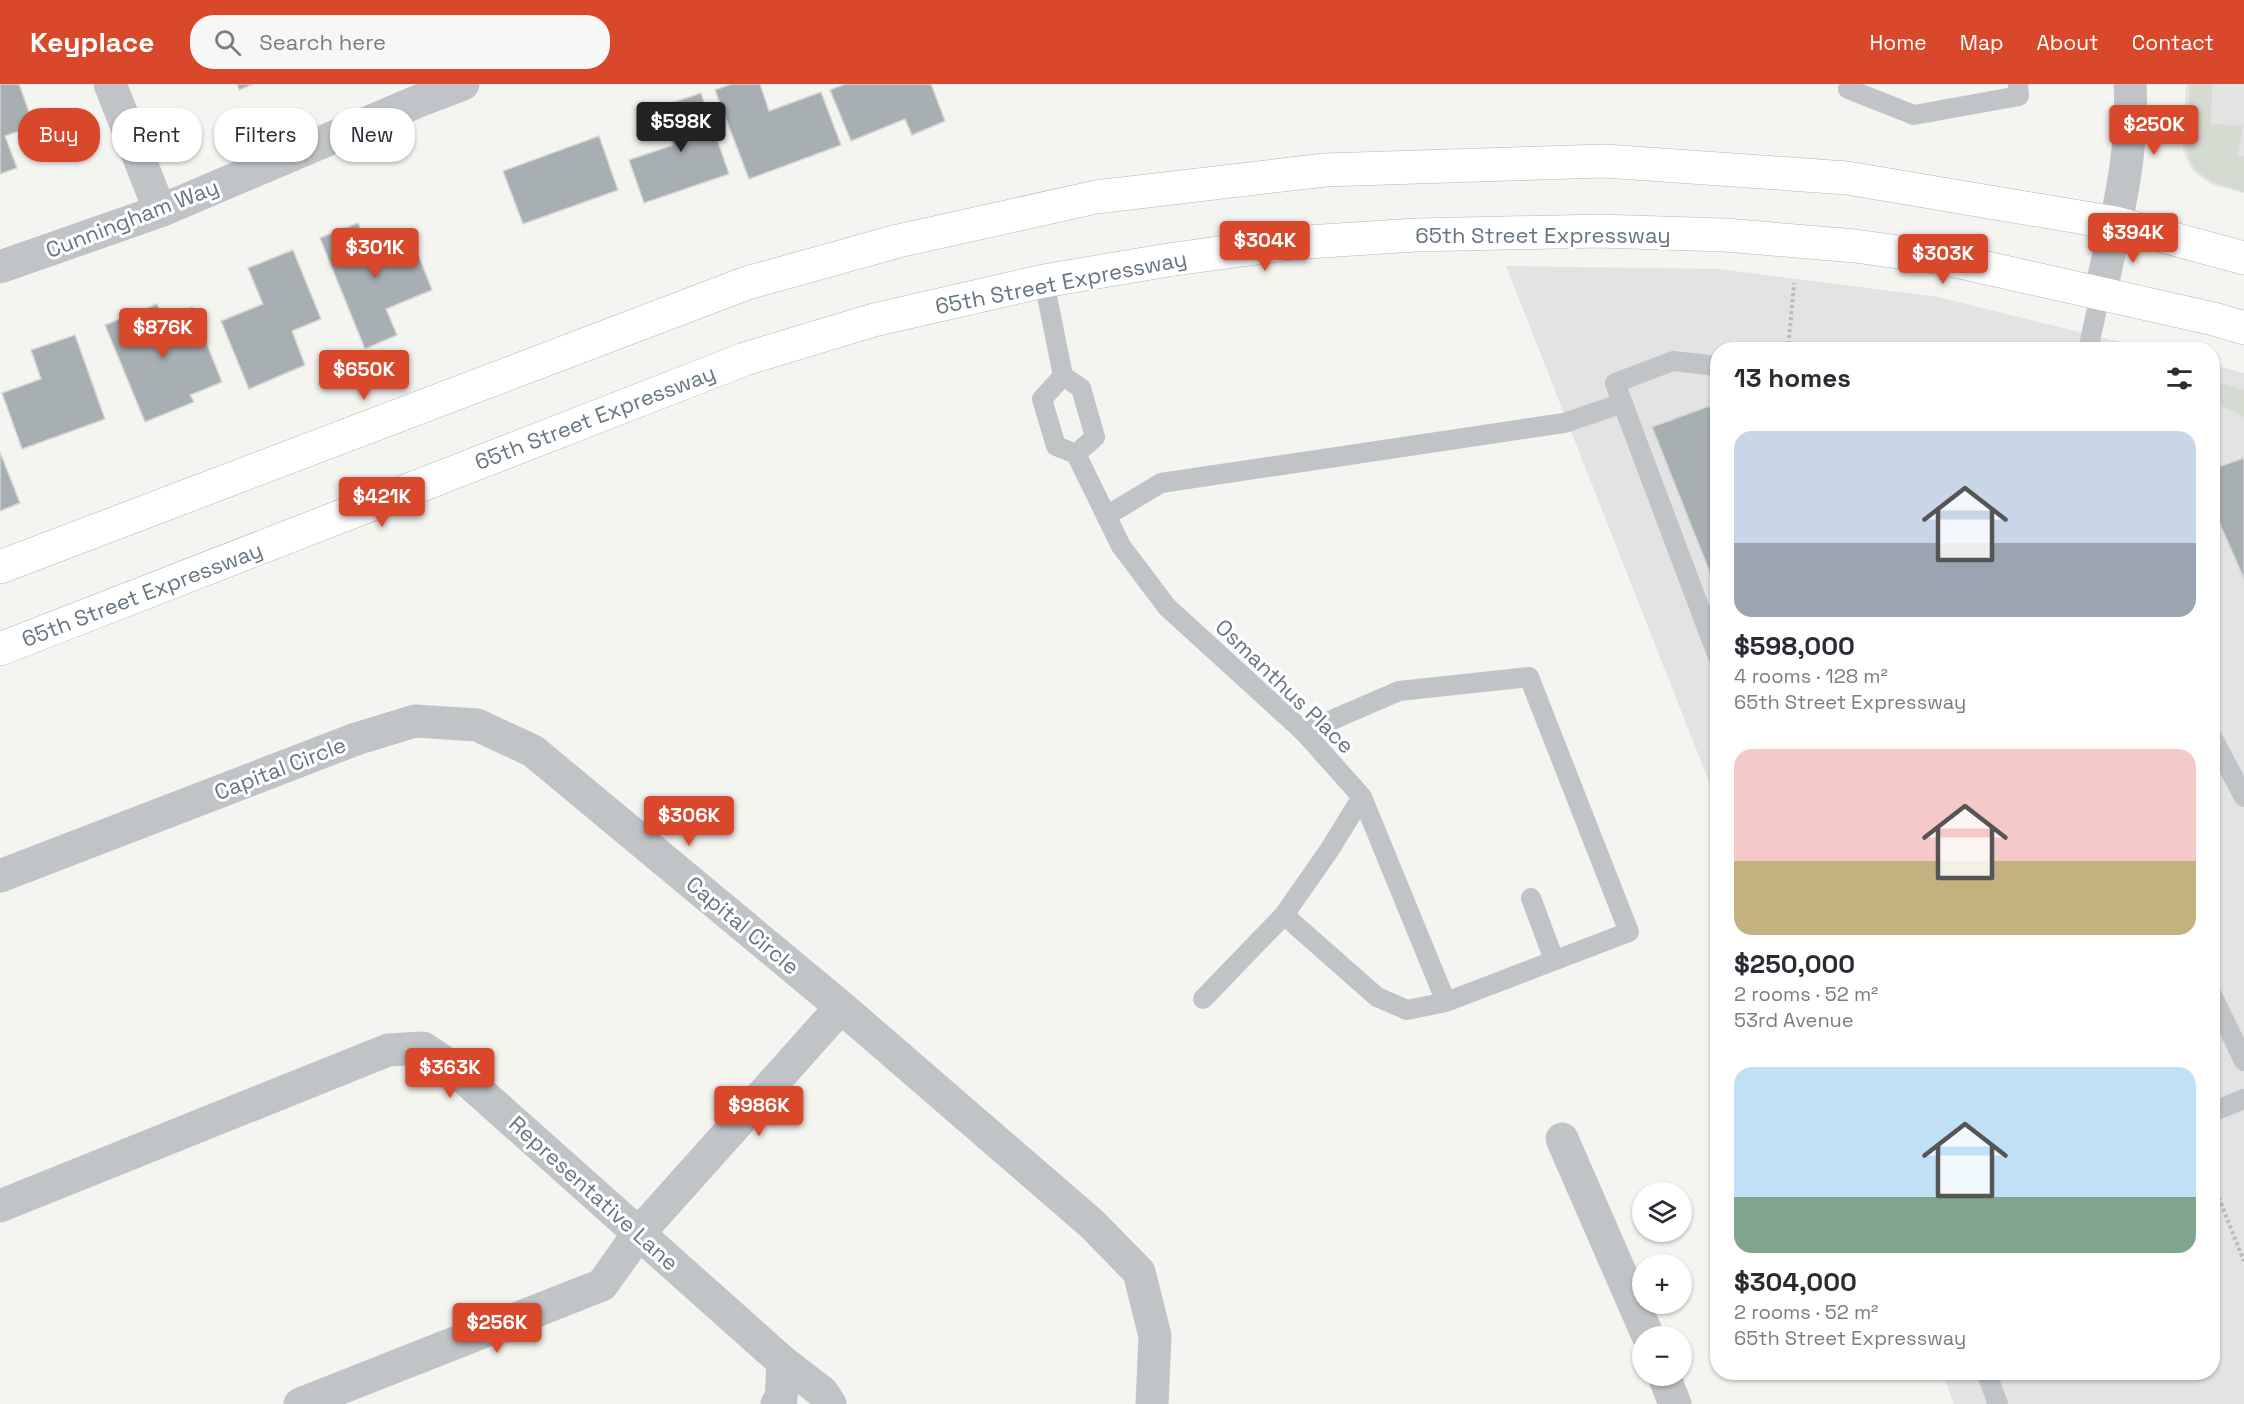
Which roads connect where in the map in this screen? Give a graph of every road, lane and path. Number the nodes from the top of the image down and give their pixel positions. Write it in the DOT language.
graph roads {
  1 [pos="110,84"];
  2 [pos="463,84"];
  3 [pos="2018,84"];
  4 [pos="2130,84"];
  5 [pos="1848,89"];
  6 [pos="160,211"];
  7 [pos="2115,223"];
  8 [pos="2244,258"];
  9 [pos="0,267"];
  10 [pos="1044,281"];
  11 [pos="1794,283"];
  12 [pos="2100,295"];
  13 [pos="2244,328"];
  14 [pos="1789,342"];
  15 [pos="2090,342"];
  16 [pos="1710,365"];
  17 [pos="1063,376"];
  18 [pos="1623,403"];
  19 [pos="1076,454"];
  20 [pos="1106,516"];
  21 [pos="0,567"];
  22 [pos="1710,636"];
  23 [pos="0,650"];
  24 [pos="1304,732"];
  25 [pos="2220,751"];
  26 [pos="1362,797"];
  27 [pos="2244,797"];
  28 [pos="0,876"];
  29 [pos="1531,898"];
  30 [pos="1284,915"];
  31 [pos="1554,960"];
  32 [pos="1203,999"];
  33 [pos="1446,1002"];
  34 [pos="841,1007"];
  35 [pos="2220,1012"];
  36 [pos="2244,1061"];
  37 [pos="2244,1100"];
  38 [pos="2220,1109"];
  39 [pos="1562,1140"];
  40 [pos="2220,1201"];
  41 [pos="0,1206"];
  42 [pos="639,1233"];
  43 [pos="2244,1261"];
  44 [pos="1644,1326"];
  45 [pos="783,1362"];
  46 [pos="1989,1380"];
  47 [pos="1668,1386"];
  48 [pos="300,1404"];
  49 [pos="777,1404"];
  50 [pos="830,1404"];
  51 [pos="1152,1404"];
  52 [pos="1675,1404"];
  53 [pos="1998,1404"];
  1 -- 6 [label="street"];
  2 -- 6 [label="street, Cunningham Way"];
  3 -- 5 [label="lane"];
  4 -- 7 [label="street"];
  6 -- 9 [label="street, Cunningham Way"];
  7 -- 8 [label="main road"];
  7 -- 12 [label="street"];
  7 -- 21 [label="main road"];
  10 -- 12 [label="main road, 65th Street Expressway"];
  10 -- 17 [label="lane"];
  10 -- 23 [label="main road, 65th Street Expressway"];
  11 -- 14 [label="path"];
  12 -- 13 [label="main road, 65th Street Expressway"];
  12 -- 15 [label="lane"];
  16 -- 18 [label="lane"];
  17 -- 19 [label="lane"];
  17 -- 19 [label="lane, Osmanthus Place"];
  18 -- 20 [label="lane"];
  18 -- 22 [label="lane"];
  19 -- 20 [label="lane, Osmanthus Place"];
  20 -- 24 [label="lane, Osmanthus Place"];
  24 -- 26 [label="lane, Osmanthus Place"];
  24 -- 31 [label="lane"];
  25 -- 27 [label="lane"];
  26 -- 30 [label="lane"];
  26 -- 33 [label="lane, Osmanthus Place"];
  28 -- 34 [label="street, Capital Circle"];
  29 -- 31 [label="lane"];
  30 -- 32 [label="lane"];
  30 -- 33 [label="lane"];
  31 -- 33 [label="lane"];
  34 -- 42 [label="street"];
  34 -- 51 [label="street, Capital Circle"];
  35 -- 36 [label="lane"];
  37 -- 38 [label="lane"];
  39 -- 44 [label="street"];
  40 -- 43 [label="path"];
  41 -- 42 [label="street, Representative Lane"];
  42 -- 45 [label="street, Representative Lane"];
  42 -- 48 [label="street"];
  45 -- 49 [label="street"];
  45 -- 50 [label="street, Representative Lane"];
  46 -- 53 [label="lane"];
  47 -- 52 [label="street"];
}
